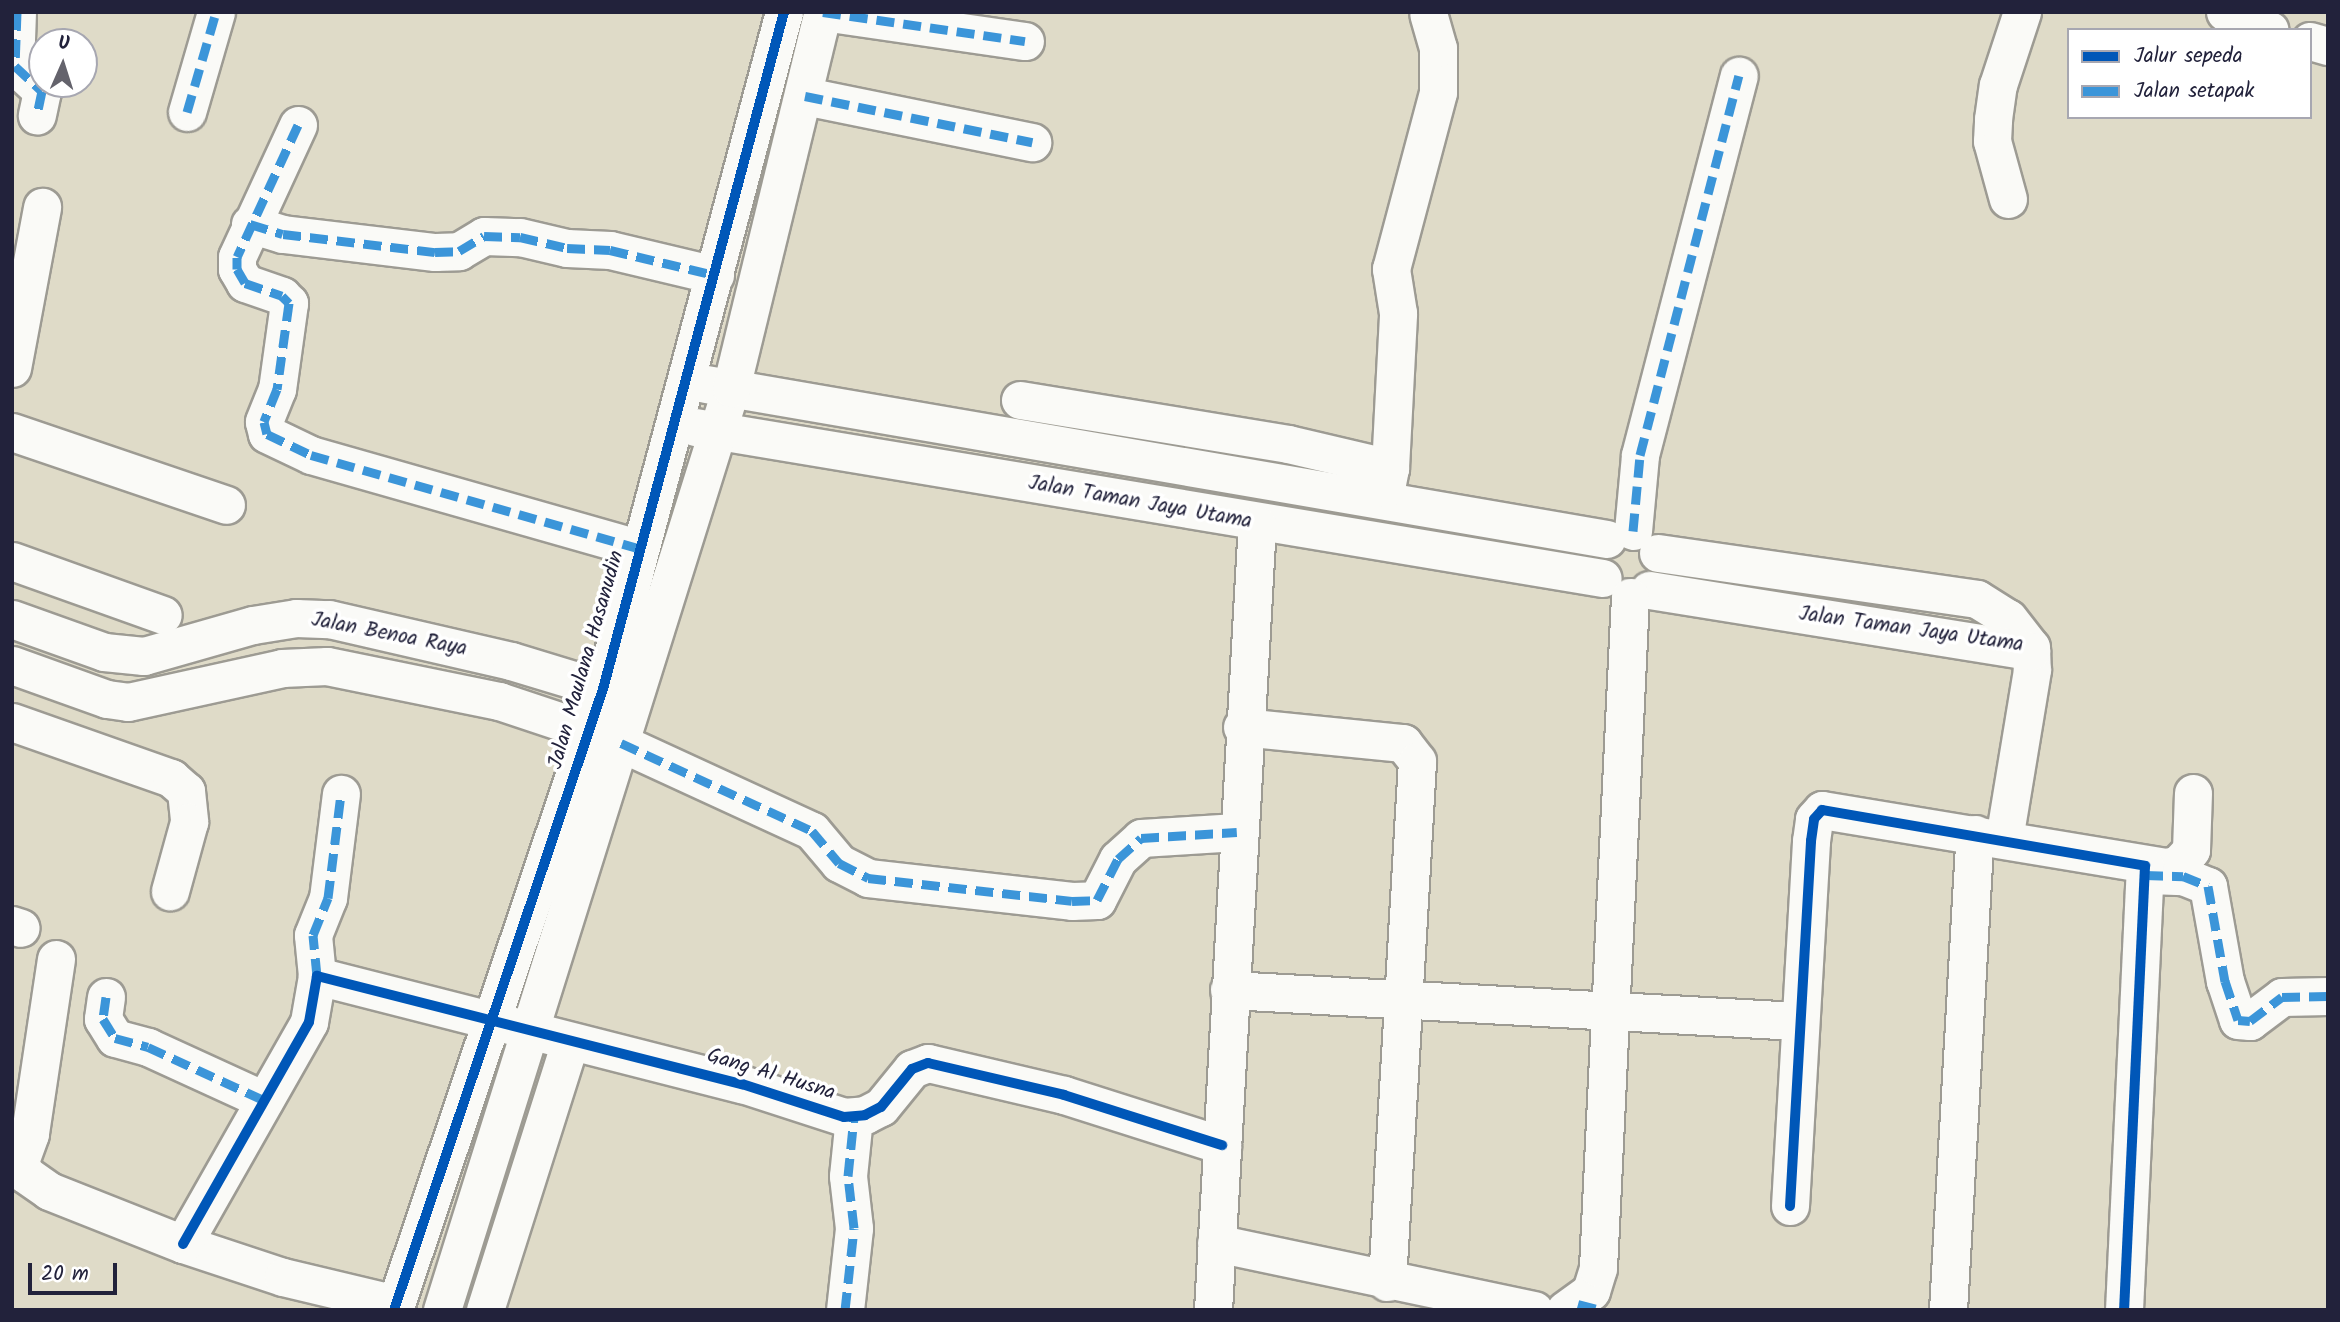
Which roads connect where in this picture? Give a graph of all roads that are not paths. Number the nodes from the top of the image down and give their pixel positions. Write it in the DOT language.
graph roads {
  1 [pos="17,12"];
  2 [pos="216,12"];
  3 [pos="785,12"];
  4 [pos="823,12"];
  5 [pos="2022,12"];
  6 [pos="2225,12"];
  7 [pos="1428,14"];
  8 [pos="2265,28"];
  9 [pos="1025,41"];
  10 [pos="1739,76"];
  11 [pos="805,96"];
  12 [pos="187,112"];
  13 [pos="37,116"];
  14 [pos="298,125"];
  15 [pos="1032,142"];
  16 [pos="2008,199"];
  17 [pos="42,207"];
  18 [pos="250,224"];
  19 [pos="696,271"];
  20 [pos="12,368"];
  21 [pos="687,380"];
  22 [pos="731,388"];
  23 [pos="1020,400"];
  24 [pos="1073,409"];
  25 [pos="677,424"];
  26 [pos="717,430"];
  27 [pos="12,432"];
  28 [pos="1066,444"];
  29 [pos="1288,444"];
  30 [pos="1280,481"];
  31 [pos="1387,483"];
  32 [pos="226,505"];
  33 [pos="1257,524"];
  34 [pos="1633,541"];
  35 [pos="618,542"];
  36 [pos="12,561"];
  37 [pos="60,576"];
  38 [pos="1627,588"];
  39 [pos="163,615"];
  40 [pos="27,624"];
  41 [pos="2031,651"];
  42 [pos="525,665"];
  43 [pos="21,668"];
  44 [pos="596,687"];
  45 [pos="512,705"];
  46 [pos="13,722"];
  47 [pos="1242,727"];
  48 [pos="595,734"];
  49 [pos="2193,793"];
  50 [pos="341,794"];
  51 [pos="1237,832"];
  52 [pos="1989,836"];
  53 [pos="2145,871"];
  54 [pos="170,891"];
  55 [pos="56,959"];
  56 [pos="317,976"];
  57 [pos="1229,990"];
  58 [pos="2328,996"];
  59 [pos="106,997"];
  60 [pos="1402,999"];
  61 [pos="1609,1011"];
  62 [pos="1798,1021"];
  63 [pos="487,1022"];
  64 [pos="532,1033"];
  65 [pos="570,1042"];
  66 [pos="264,1100"];
  67 [pos="854,1117"];
  68 [pos="1222,1145"];
  69 [pos="1790,1206"];
  70 [pos="1216,1243"];
  71 [pos="183,1244"];
  72 [pos="1387,1282"];
  73 [pos="393,1305"];
  74 [pos="1581,1308"];
  75 [pos="442,1310"];
  76 [pos="485,1310"];
  77 [pos="845,1310"];
  78 [pos="1213,1310"];
  79 [pos="1534,1310"];
  80 [pos="1948,1310"];
  81 [pos="2124,1310"];
  1 -- 13 [label="street"];
  2 -- 12 [label="street"];
  3 -- 19 [label="street, Jalan Maulana Hasanudin"];
  4 -- 9 [label="street"];
  4 -- 11 [label="street, Jalan Maulana Hasanudin"];
  5 -- 16 [label="street"];
  6 -- 8 [label="street"];
  7 -- 31 [label="street"];
  10 -- 34 [label="street"];
  11 -- 15 [label="street"];
  11 -- 22 [label="street, Jalan Maulana Hasanudin"];
  14 -- 18 [label="street"];
  17 -- 20 [label="street"];
  18 -- 19 [label="street"];
  18 -- 35 [label="street"];
  19 -- 21 [label="street, Jalan Maulana Hasanudin"];
  21 -- 22 [label="street, Jalan Taman Jaya Utama"];
  21 -- 25 [label="street, Jalan Maulana Hasanudin"];
  22 -- 26 [label="street, Jalan Maulana Hasanudin"];
  22 -- 28 [label="street, Jalan Taman Jaya Utama"];
  23 -- 24 [label="street"];
  24 -- 28 [label="street"];
  24 -- 29 [label="street"];
  25 -- 26 [label="street, Jalan Taman Jaya Utama"];
  25 -- 35 [label="street, Jalan Maulana Hasanudin"];
  26 -- 33 [label="street, Jalan Taman Jaya Utama"];
  26 -- 48 [label="street, Jalan Maulana Hasanudin"];
  27 -- 32 [label="street"];
  28 -- 30 [label="street, Jalan Taman Jaya Utama"];
  29 -- 30 [label="street"];
  29 -- 31 [label="street"];
  30 -- 31 [label="street, Jalan Taman Jaya Utama"];
  31 -- 34 [label="street, Jalan Taman Jaya Utama"];
  33 -- 38 [label="street, Jalan Taman Jaya Utama"];
  33 -- 47 [label="street"];
  34 -- 38 [label="street"];
  34 -- 38 [label="street"];
  34 -- 41 [label="street, Jalan Taman Jaya Utama"];
  35 -- 44 [label="street, Jalan Maulana Hasanudin"];
  36 -- 37 [label="street"];
  37 -- 39 [label="street"];
  37 -- 40 [label="street"];
  38 -- 41 [label="street, Jalan Taman Jaya Utama"];
  38 -- 61 [label="street"];
  40 -- 42 [label="street, Jalan Benoa Raya"];
  40 -- 43 [label="street"];
  41 -- 52 [label="street"];
  42 -- 44 [label="street, Jalan Benoa Raya"];
  42 -- 45 [label="street"];
  43 -- 45 [label="street, Jalan Benoa Raya"];
  43 -- 46 [label="street"];
  44 -- 48 [label="street, Jalan Maulana Hasanudin"];
  45 -- 48 [label="street, Jalan Benoa Raya"];
  46 -- 54 [label="street"];
  47 -- 51 [label="street"];
  47 -- 60 [label="street"];
  48 -- 51 [label="street, Jalan Benoa Raya"];
  48 -- 63 [label="street, Jalan Maulana Hasanudin"];
  48 -- 64 [label="street, Jalan Maulana Hasanudin"];
  49 -- 53 [label="street"];
  50 -- 56 [label="street"];
  51 -- 57 [label="street"];
  52 -- 53 [label="street"];
  52 -- 62 [label="street"];
  52 -- 80 [label="street"];
  53 -- 58 [label="street"];
  53 -- 81 [label="street"];
  55 -- 71 [label="street"];
  56 -- 63 [label="street, Gang Al Husna"];
  56 -- 66 [label="street"];
  57 -- 60 [label="street"];
  57 -- 68 [label="street"];
  59 -- 66 [label="street"];
  60 -- 61 [label="street"];
  60 -- 72 [label="street"];
  61 -- 62 [label="street"];
  61 -- 74 [label="street"];
  62 -- 69 [label="street"];
  63 -- 64 [label="street, Gang Al Husna"];
  63 -- 73 [label="street, Jalan Maulana Hasanudin"];
  64 -- 65 [label="street, Gang Al Husna"];
  64 -- 75 [label="street, Jalan Maulana Hasanudin"];
  65 -- 67 [label="street, Gang Al Husna"];
  65 -- 76 [label="street"];
  66 -- 71 [label="street"];
  67 -- 68 [label="street, Gang Al Husna"];
  67 -- 77 [label="street"];
  68 -- 70 [label="street"];
  70 -- 72 [label="street"];
  70 -- 78 [label="street"];
  71 -- 73 [label="street"];
  72 -- 79 [label="street"];
}
